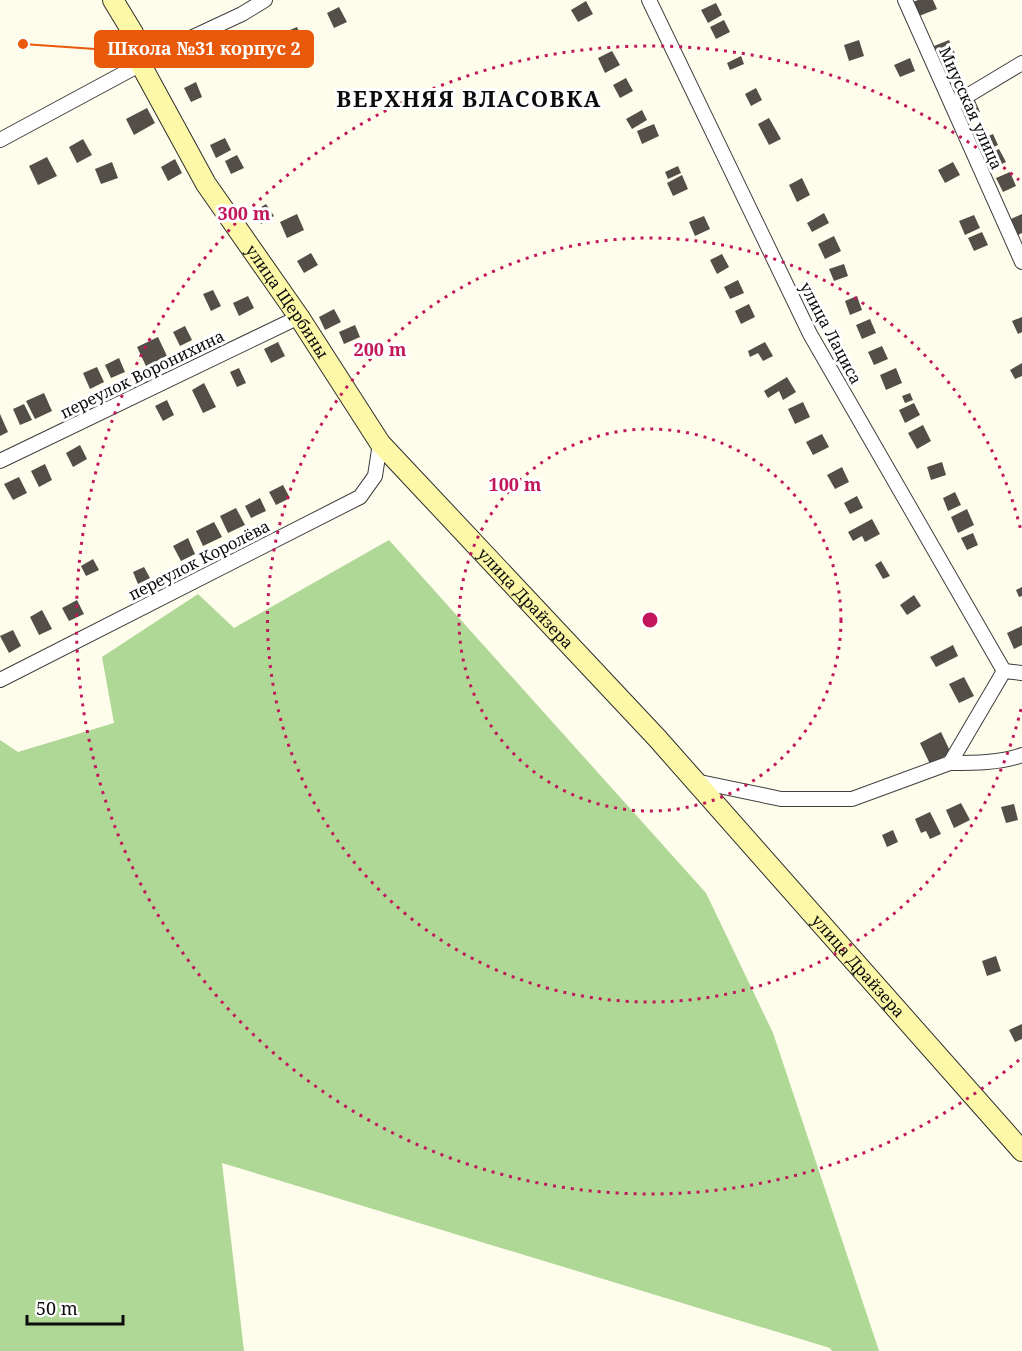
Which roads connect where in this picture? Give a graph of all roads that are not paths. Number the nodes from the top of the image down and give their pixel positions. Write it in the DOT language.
graph roads {
  1 [pos="113,0"];
  2 [pos="265,0"];
  3 [pos="649,0"];
  4 [pos="905,0"];
  5 [pos="1022,63"];
  6 [pos="141,65"];
  7 [pos="952,105"];
  8 [pos="0,140"];
  9 [pos="1022,262"];
  10 [pos="299,317"];
  11 [pos="380,443"];
  12 [pos="0,461"];
  13 [pos="1004,671"];
  14 [pos="1022,673"];
  15 [pos="0,680"];
  16 [pos="1022,755"];
  17 [pos="950,762"];
  18 [pos="695,781"];
  19 [pos="1022,1151"];
  1 -- 6 [label="street, улица Щербины"];
  2 -- 6 [label="street"];
  3 -- 13 [label="street, улица Лациса"];
  4 -- 7 [label="street, Миусская улица"];
  5 -- 7 [label="street"];
  6 -- 8 [label="street"];
  6 -- 10 [label="street, улица Щербины"];
  7 -- 9 [label="street, Миусская улица"];
  10 -- 11 [label="street, улица Щербины"];
  10 -- 12 [label="street, переулок Воронихина"];
  11 -- 15 [label="street, переулок Королёва"];
  11 -- 18 [label="street, улица Драйзера"];
  13 -- 14 [label="street"];
  13 -- 17 [label="street"];
  16 -- 17 [label="street"];
  17 -- 18 [label="street"];
  18 -- 19 [label="street, улица Драйзера"];
}
